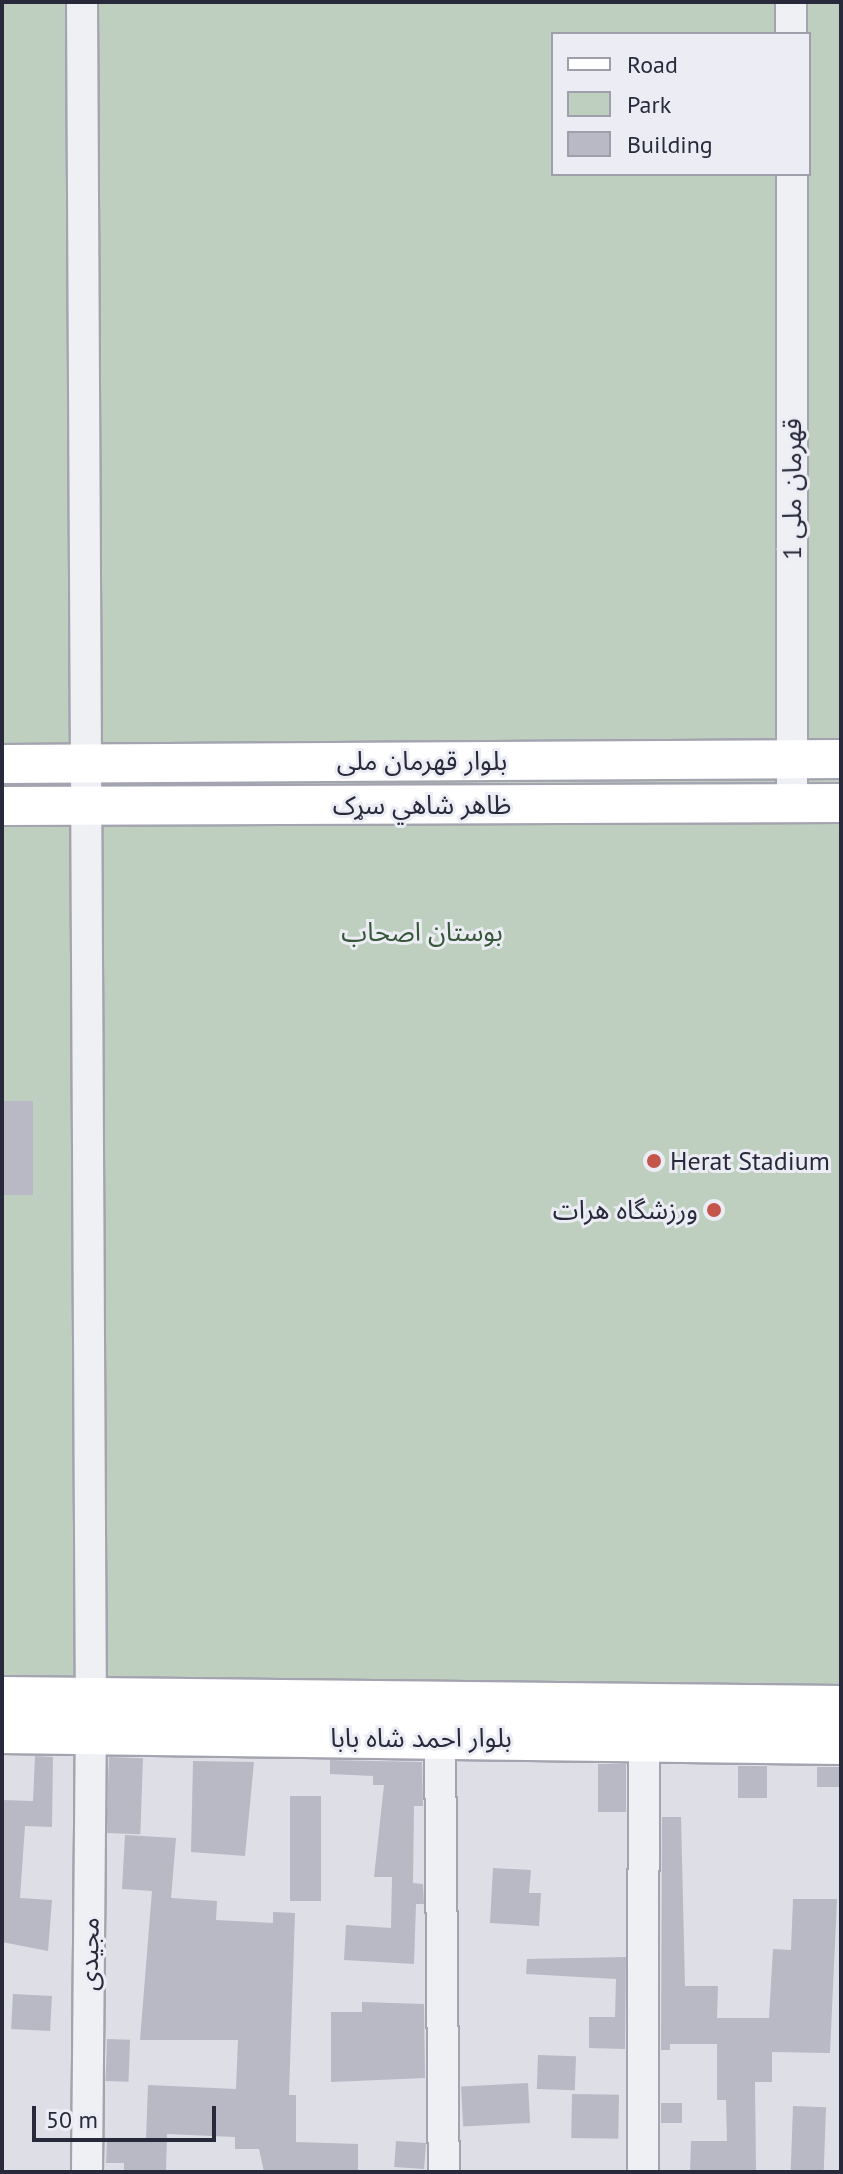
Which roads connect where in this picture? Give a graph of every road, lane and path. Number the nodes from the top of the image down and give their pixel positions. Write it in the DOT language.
graph roads {
  1 [pos="82,2"];
  2 [pos="791,2"];
  3 [pos="791,32"];
  4 [pos="792,176"];
  5 [pos="792,759"];
  6 [pos="841,759"];
  7 [pos="86,763"];
  8 [pos="2,764"];
  9 [pos="792,803"];
  10 [pos="841,803"];
  11 [pos="2,806"];
  12 [pos="86,806"];
  13 [pos="2,1699"];
  14 [pos="841,1708"];
  15 [pos="91,1719"];
  16 [pos="2,1731"];
  17 [pos="440,1739"];
  18 [pos="644,1740"];
  19 [pos="841,1742"];
  20 [pos="87,2172"];
  21 [pos="444,2172"];
  22 [pos="643,2172"];
  1 -- 7 [label="street, مجیدی"];
  2 -- 3 [label="street"];
  4 -- 5 [label="street, قهرمان ملی 1"];
  5 -- 6 [label="main road, بلوار قهرمان ملی"];
  5 -- 7 [label="main road, بلوار قهرمان ملی"];
  5 -- 9 [label="street, قهرمان ملی 1"];
  7 -- 8 [label="main road, بلوار قهرمان ملی"];
  7 -- 12 [label="street, مجیدی"];
  9 -- 10 [label="main road, ظاهر شاهي سړک"];
  9 -- 12 [label="main road, ظاهر شاهي سړک"];
  11 -- 12 [label="main road, ظاهر شاهي سړک"];
  12 -- 15 [label="street, مجیدی"];
  13 -- 15 [label="highway, بلوار احمد شاه بابا"];
  14 -- 15 [label="highway, بلوار احمد شاه بابا"];
  15 -- 16 [label="highway, بلوار احمد شاه بابا"];
  15 -- 17 [label="highway, بلوار احمد شاه بابا"];
  15 -- 20 [label="street, مجیدی"];
  17 -- 18 [label="highway, بلوار احمد شاه بابا"];
  17 -- 21 [label="street"];
  18 -- 19 [label="highway, بلوار احمد شاه بابا"];
  18 -- 22 [label="street"];
}
